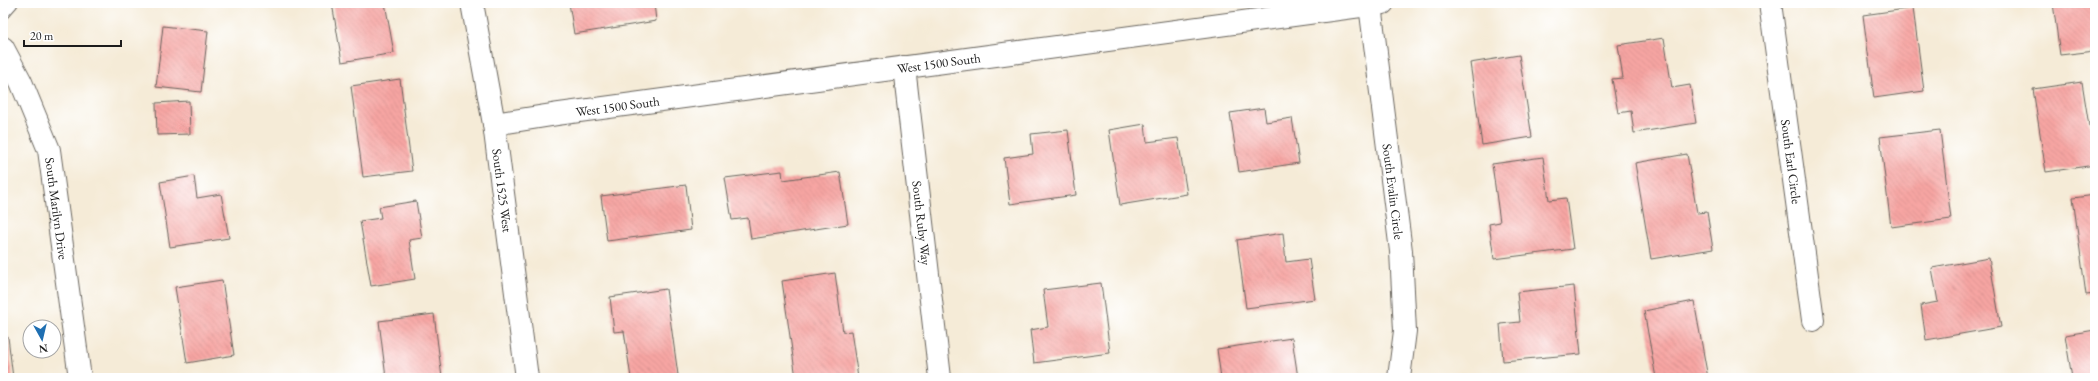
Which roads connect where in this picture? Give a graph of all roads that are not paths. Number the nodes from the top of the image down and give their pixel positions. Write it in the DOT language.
graph roads {
  1 [pos="11,3"];
  2 [pos="472,3"];
  3 [pos="1770,3"];
  4 [pos="1377,4"];
  5 [pos="3,12"];
  6 [pos="3,48"];
  7 [pos="904,67"];
  8 [pos="494,124"];
  9 [pos="1813,320"];
  10 [pos="80,378"];
  11 [pos="527,378"];
  12 [pos="940,378"];
  13 [pos="1399,378"];
  1 -- 5 [label="lane"];
  2 -- 8 [label="street, South 1525 West"];
  3 -- 9 [label="street, South Earl Circle"];
  4 -- 7 [label="street, West 1500 South"];
  4 -- 13 [label="street, South Evalin Circle"];
  6 -- 10 [label="street, South Marilyn Drive"];
  7 -- 8 [label="street, West 1500 South"];
  7 -- 12 [label="street, South Ruby Way"];
  8 -- 11 [label="street, South 1525 West"];
}
